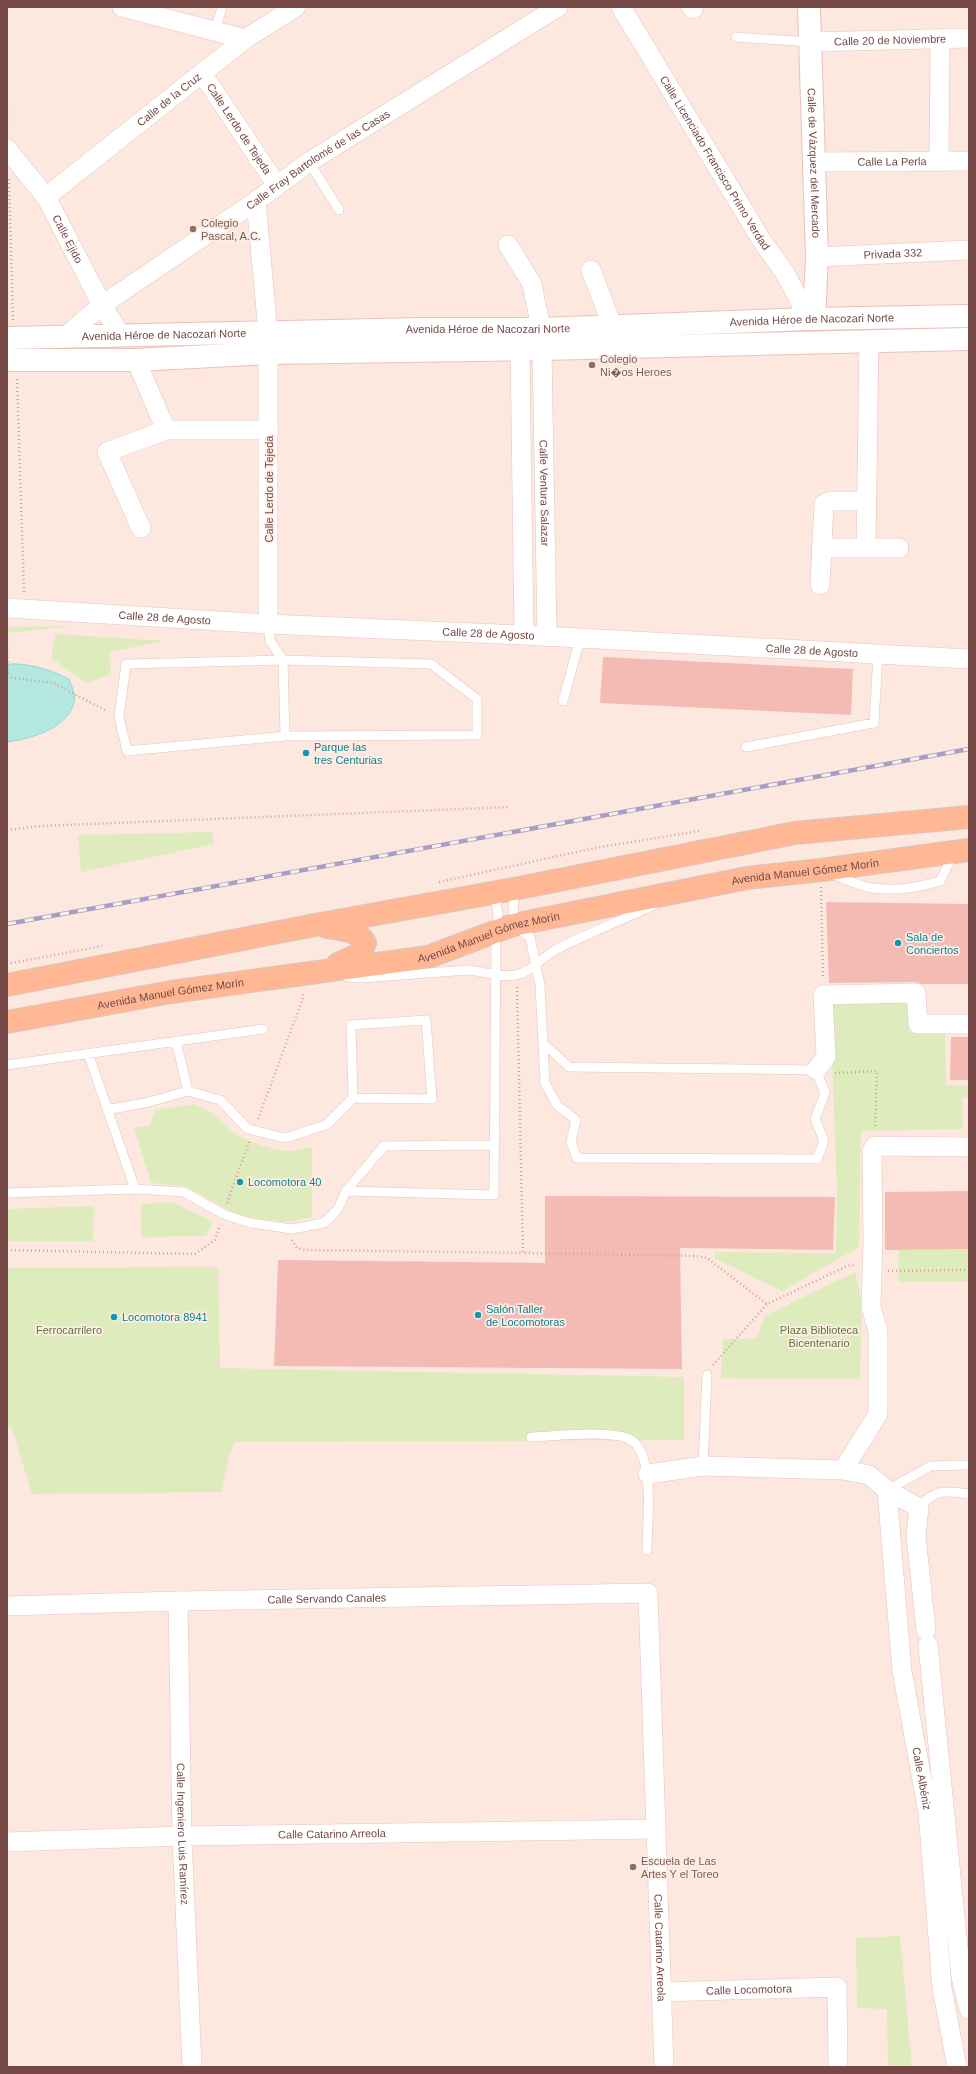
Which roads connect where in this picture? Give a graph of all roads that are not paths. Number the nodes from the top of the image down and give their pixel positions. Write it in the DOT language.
graph roads {
  1 [pos="222,7"];
  2 [pos="296,7"];
  3 [pos="558,7"];
  4 [pos="621,7"];
  5 [pos="809,7"];
  6 [pos="126,8"];
  7 [pos="215,32"];
  8 [pos="736,37"];
  9 [pos="969,38"];
  10 [pos="245,39"];
  11 [pos="940,39"];
  12 [pos="811,42"];
  13 [pos="202,73"];
  14 [pos="7,149"];
  15 [pos="939,161"];
  16 [pos="969,161"];
  17 [pos="309,162"];
  18 [pos="814,162"];
  19 [pos="276,184"];
  20 [pos="46,197"];
  21 [pos="256,201"];
  22 [pos="339,210"];
  23 [pos="508,245"];
  24 [pos="969,250"];
  25 [pos="817,257"];
  26 [pos="591,270"];
  27 [pos="102,305"];
  28 [pos="969,316"];
  29 [pos="811,319"];
  30 [pos="612,325"];
  31 [pos="120,334"];
  32 [pos="66,336"];
  33 [pos="7,338"];
  34 [pos="541,339"];
  35 [pos="969,339"];
  36 [pos="868,340"];
  37 [pos="268,343"];
  38 [pos="520,349"];
  39 [pos="7,360"];
  40 [pos="136,360"];
  41 [pos="166,430"];
  42 [pos="269,430"];
  43 [pos="866,501"];
  44 [pos="141,528"];
  45 [pos="821,548"];
  46 [pos="866,548"];
  47 [pos="899,548"];
  48 [pos="820,585"];
  49 [pos="7,608"];
  50 [pos="268,624"];
  51 [pos="524,635"];
  52 [pos="547,637"];
  53 [pos="580,639"];
  54 [pos="878,654"];
  55 [pos="969,659"];
  56 [pos="283,660"];
  57 [pos="563,701"];
  58 [pos="285,736"];
  59 [pos="746,747"];
  60 [pos="969,817"];
  61 [pos="964,852"];
  62 [pos="821,870"];
  63 [pos="504,891"];
  64 [pos="684,891"];
  65 [pos="315,925"];
  66 [pos="504,929"];
  67 [pos="535,966"];
  68 [pos="304,973"];
  69 [pos="496,976"];
  70 [pos="7,986"];
  71 [pos="7,1022"];
  72 [pos="969,1024"];
  73 [pos="263,1029"];
  74 [pos="176,1041"];
  75 [pos="543,1043"];
  76 [pos="88,1053"];
  77 [pos="821,1064"];
  78 [pos="7,1065"];
  79 [pos="188,1091"];
  80 [pos="352,1098"];
  81 [pos="107,1110"];
  82 [pos="493,1145"];
  83 [pos="969,1147"];
  84 [pos="135,1189"];
  85 [pos="346,1191"];
  86 [pos="7,1193"];
  87 [pos="707,1375"];
  88 [pos="531,1437"];
  89 [pos="969,1465"];
  90 [pos="703,1466"];
  91 [pos="843,1470"];
  92 [pos="648,1474"];
  93 [pos="887,1490"];
  94 [pos="969,1494"];
  95 [pos="919,1508"];
  96 [pos="918,1548"];
  97 [pos="647,1550"];
  98 [pos="892,1551"];
  99 [pos="648,1593"];
  100 [pos="178,1601"];
  101 [pos="7,1606"];
  102 [pos="930,1668"];
  103 [pos="902,1671"];
  104 [pos="656,1829"];
  105 [pos="182,1836"];
  106 [pos="7,1842"];
  107 [pos="965,1974"];
  108 [pos="662,1992"];
  109 [pos="969,2010"];
  110 [pos="192,2067"];
  111 [pos="664,2067"];
  112 [pos="838,2067"];
  113 [pos="957,2067"];
  1 -- 7 [label="lane"];
  2 -- 10 [label="street, Calle de la Cruz"];
  3 -- 17 [label="street, Calle Fray Bartolomé de las Casas"];
  4 -- 29 [label="street, Calle Licenciado Francisco Primo Verdad"];
  5 -- 12 [label="main road, Calle de Vázquez del Mercado"];
  6 -- 7 [label="street"];
  7 -- 10 [label="street"];
  8 -- 12 [label="lane"];
  9 -- 11 [label="street, Calle 20 de Noviembre"];
  10 -- 13 [label="street, Calle de la Cruz"];
  11 -- 12 [label="street, Calle 20 de Noviembre"];
  11 -- 15 [label="street"];
  12 -- 18 [label="main road, Calle de Vázquez del Mercado"];
  13 -- 19 [label="street, Calle Lerdo de Tejeda"];
  13 -- 20 [label="street, Calle de la Cruz"];
  14 -- 20 [label="street, Calle Ejido"];
  15 -- 16 [label="street, Calle La Perla"];
  15 -- 18 [label="street, Calle La Perla"];
  17 -- 19 [label="street, Calle Fray Bartolomé de las Casas"];
  17 -- 22 [label="lane"];
  18 -- 25 [label="main road, Calle de Vázquez del Mercado"];
  19 -- 21 [label="street, Calle Fray Bartolomé de las Casas"];
  20 -- 27 [label="street, Calle Ejido"];
  21 -- 27 [label="street, Calle Fray Bartolomé de las Casas"];
  21 -- 37 [label="street, Calle Lerdo de Tejeda"];
  23 -- 34 [label="street, Calle Ventura Salazar"];
  24 -- 25 [label="street, Privada 332"];
  25 -- 29 [label="main road, Calle de Vázquez del Mercado"];
  26 -- 30 [label="street"];
  27 -- 31 [label="street, Calle Ejido"];
  27 -- 32 [label="street, Calle Fray Bartolomé de las Casas"];
  28 -- 29 [label="main road, Avenida Héroe de Nacozari Norte"];
  29 -- 30 [label="main road, Avenida Héroe de Nacozari Norte"];
  30 -- 34 [label="main road, Avenida Héroe de Nacozari Norte"];
  31 -- 32 [label="main road, Avenida Héroe de Nacozari Norte"];
  31 -- 37 [label="main road, Avenida Héroe de Nacozari Norte"];
  32 -- 33 [label="main road, Avenida Héroe de Nacozari Norte"];
  34 -- 36 [label="main road, Avenida Héroe de Nacozari Norte"];
  34 -- 37 [label="main road, Avenida Héroe de Nacozari Norte"];
  34 -- 38 [label="main road, Avenida Héroe de Nacozari Norte"];
  34 -- 52 [label="street, Calle Ventura Salazar"];
  35 -- 36 [label="main road, Avenida Héroe de Nacozari Norte"];
  36 -- 43 [label="street"];
  37 -- 38 [label="main road, Avenida Héroe de Nacozari Norte"];
  37 -- 40 [label="main road, Avenida Héroe de Nacozari Norte"];
  37 -- 42 [label="street, Calle Lerdo de Tejeda"];
  38 -- 51 [label="street, Calle Ventura Salazar"];
  39 -- 40 [label="main road, Avenida Héroe de Nacozari Norte"];
  40 -- 41 [label="street"];
  41 -- 42 [label="street"];
  41 -- 44 [label="street"];
  42 -- 50 [label="street, Calle Lerdo de Tejeda"];
  43 -- 45 [label="street"];
  43 -- 46 [label="street"];
  45 -- 46 [label="street"];
  45 -- 48 [label="street"];
  46 -- 47 [label="street"];
  49 -- 50 [label="street, Calle 28 de Agosto"];
  50 -- 51 [label="street, Calle 28 de Agosto"];
  50 -- 56 [label="lane"];
  51 -- 52 [label="street, Calle 28 de Agosto"];
  52 -- 53 [label="street, Calle 28 de Agosto"];
  53 -- 54 [label="street, Calle 28 de Agosto"];
  53 -- 57 [label="lane"];
  54 -- 55 [label="street, Calle 28 de Agosto"];
  54 -- 59 [label="lane"];
  56 -- 58 [label="lane"];
  56 -- 58 [label="lane"];
  56 -- 58 [label="lane"];
  60 -- 63 [label="main road"];
  61 -- 62 [label="main road, Avenida Manuel Gómez Morín"];
  61 -- 62 [label="lane"];
  62 -- 64 [label="main road, Avenida Manuel Gómez Morín"];
  63 -- 65 [label="main road"];
  63 -- 66 [label="lane"];
  63 -- 66 [label="lane"];
  64 -- 66 [label="main road, Avenida Manuel Gómez Morín"];
  64 -- 67 [label="lane"];
  65 -- 68 [label="main road"];
  65 -- 70 [label="main road"];
  66 -- 67 [label="lane"];
  66 -- 68 [label="main road, Avenida Manuel Gómez Morín"];
  66 -- 69 [label="lane"];
  67 -- 69 [label="lane"];
  67 -- 75 [label="lane"];
  68 -- 69 [label="lane"];
  68 -- 71 [label="main road, Avenida Manuel Gómez Morín"];
  69 -- 82 [label="lane"];
  72 -- 77 [label="street"];
  73 -- 74 [label="lane"];
  74 -- 76 [label="lane"];
  74 -- 79 [label="lane"];
  75 -- 77 [label="lane"];
  75 -- 77 [label="lane"];
  76 -- 78 [label="lane"];
  76 -- 81 [label="lane"];
  79 -- 80 [label="lane"];
  79 -- 81 [label="lane"];
  80 -- 80 [label="lane"];
  81 -- 84 [label="lane"];
  82 -- 85 [label="lane"];
  82 -- 85 [label="lane"];
  83 -- 91 [label="street"];
  84 -- 85 [label="lane"];
  84 -- 86 [label="lane"];
  87 -- 90 [label="lane"];
  88 -- 92 [label="lane"];
  89 -- 93 [label="lane"];
  90 -- 91 [label="street"];
  90 -- 92 [label="street"];
  91 -- 93 [label="street"];
  92 -- 97 [label="lane"];
  93 -- 95 [label="street"];
  93 -- 98 [label="street, Calle Albéniz"];
  94 -- 95 [label="lane"];
  95 -- 96 [label="street, Calle Albéniz"];
  96 -- 98 [label="street"];
  96 -- 102 [label="street, Calle Albéniz"];
  98 -- 103 [label="street, Calle Albéniz"];
  99 -- 100 [label="street, Calle Servando Canales"];
  99 -- 104 [label="street, Calle Catarino Arreola"];
  100 -- 101 [label="street, Calle Servando Canales"];
  100 -- 105 [label="street, Calle Ingeniero Luis Ramírez"];
  102 -- 103 [label="street"];
  102 -- 107 [label="street, Calle Albéniz"];
  103 -- 113 [label="street, Calle Albéniz"];
  104 -- 105 [label="street, Calle Catarino Arreola"];
  104 -- 108 [label="street, Calle Catarino Arreola"];
  105 -- 106 [label="street, Calle Catarino Arreola"];
  105 -- 110 [label="street, Calle Ingeniero Luis Ramírez"];
  107 -- 109 [label="street, Calle Albéniz"];
  108 -- 111 [label="street, Calle Catarino Arreola"];
  108 -- 112 [label="street, Calle Locomotora"];
}
